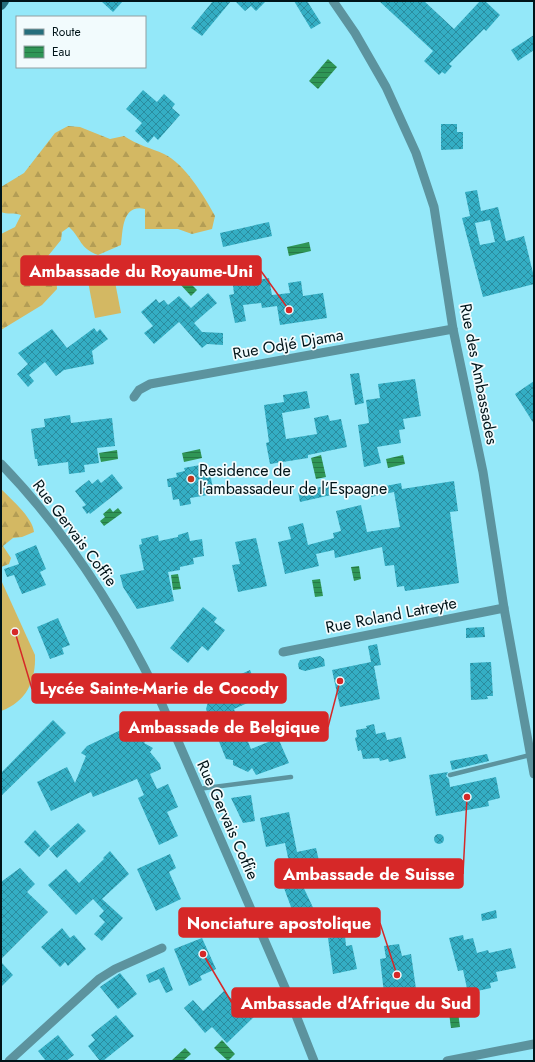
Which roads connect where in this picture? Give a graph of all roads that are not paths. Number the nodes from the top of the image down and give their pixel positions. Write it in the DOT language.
graph roads {
  1 [pos="4,1"];
  2 [pos="334,1"];
  3 [pos="1,5"];
  4 [pos="453,329"];
  5 [pos="134,398"];
  6 [pos="1,464"];
  7 [pos="504,608"];
  8 [pos="284,652"];
  9 [pos="530,755"];
  10 [pos="534,774"];
  11 [pos="450,775"];
  12 [pos="291,777"];
  13 [pos="198,789"];
  14 [pos="162,948"];
  15 [pos="534,1044"];
  16 [pos="9,1061"];
  17 [pos="314,1061"];
  18 [pos="447,1061"];
  1 -- 3 [label="main road"];
  2 -- 4 [label="street, Rue des Ambassades"];
  4 -- 5 [label="street, Rue Odjé Djama"];
  4 -- 7 [label="street, Rue des Ambassades"];
  6 -- 13 [label="street, Rue Gervais Coffie"];
  7 -- 8 [label="street, Rue Roland Latreyte"];
  7 -- 9 [label="street, Rue des Ambassades"];
  9 -- 10 [label="street, Rue des Ambassades"];
  9 -- 11 [label="lane"];
  12 -- 13 [label="lane"];
  13 -- 17 [label="street, Rue Gervais Coffie"];
  14 -- 16 [label="street"];
  15 -- 18 [label="street"];
}
